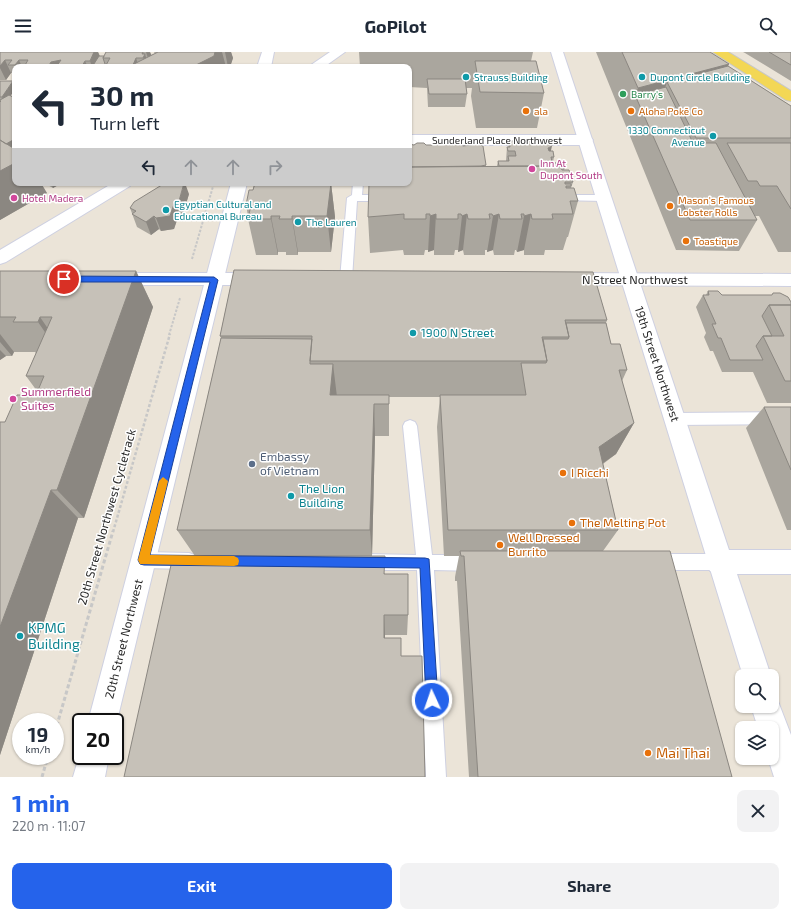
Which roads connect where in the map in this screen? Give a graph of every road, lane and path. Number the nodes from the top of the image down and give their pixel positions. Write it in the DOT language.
graph roads {
  1 [pos="268,52"];
  2 [pos="339,52"];
  3 [pos="557,52"];
  4 [pos="704,52"];
  5 [pos="720,52"];
  6 [pos="265,64"];
  7 [pos="320,64"];
  8 [pos="791,97"];
  9 [pos="791,106"];
  10 [pos="412,140"];
  11 [pos="585,140"];
  12 [pos="119,186"];
  13 [pos="213,186"];
  14 [pos="237,186"];
  15 [pos="358,186"];
  16 [pos="357,198"];
  17 [pos="396,198"];
  18 [pos="551,198"];
  19 [pos="604,198"];
  20 [pos="195,250"];
  21 [pos="0,258"];
  22 [pos="90,279"];
  23 [pos="283,279"];
  24 [pos="346,279"];
  25 [pos="629,279"];
  26 [pos="214,280"];
  27 [pos="550,280"];
  28 [pos="791,280"];
  29 [pos="178,308"];
  30 [pos="791,418"];
  31 [pos="675,419"];
  32 [pos="410,426"];
  33 [pos="144,560"];
  34 [pos="207,561"];
  35 [pos="347,562"];
  36 [pos="489,562"];
  37 [pos="640,562"];
  38 [pos="719,562"];
  39 [pos="791,562"];
  40 [pos="425,563"];
  41 [pos="755,669"];
  42 [pos="61,713"];
  43 [pos="105,713"];
  44 [pos="768,713"];
  45 [pos="45,765"];
  46 [pos="92,765"];
  47 [pos="42,777"];
  48 [pos="89,777"];
  49 [pos="436,777"];
  50 [pos="790,777"];
  1 -- 6 [label="street"];
  2 -- 7 [label="street"];
  3 -- 11 [label="street, 19th Street Northwest"];
  4 -- 9 [label="main road"];
  5 -- 8 [label="main road"];
  10 -- 11 [label="street, Sunderland Place Northwest"];
  11 -- 19 [label="street, 19th Street Northwest"];
  12 -- 21 [label="street"];
  13 -- 20 [label="path"];
  14 -- 26 [label="street, 20th Street Northwest"];
  15 -- 16 [label="lane"];
  16 -- 17 [label="lane"];
  16 -- 24 [label="lane"];
  18 -- 19 [label="lane"];
  19 -- 25 [label="street, 19th Street Northwest"];
  22 -- 26 [label="street"];
  23 -- 26 [label="street"];
  25 -- 27 [label="street, N Street Northwest"];
  25 -- 28 [label="street, N Street Northwest"];
  25 -- 31 [label="street, 19th Street Northwest"];
  26 -- 33 [label="street, 20th Street Northwest"];
  29 -- 42 [label="path, 20th Street Northwest Cycletrack"];
  30 -- 31 [label="lane"];
  31 -- 38 [label="street, 19th Street Northwest"];
  32 -- 40 [label="lane"];
  33 -- 34 [label="lane"];
  33 -- 43 [label="street, 20th Street Northwest"];
  35 -- 40 [label="lane"];
  36 -- 40 [label="lane"];
  37 -- 38 [label="lane"];
  38 -- 39 [label="street"];
  38 -- 41 [label="street, 19th Street Northwest"];
  40 -- 49 [label="lane"];
  44 -- 50 [label="street"];
  45 -- 47 [label="path"];
  46 -- 48 [label="street"];
}
